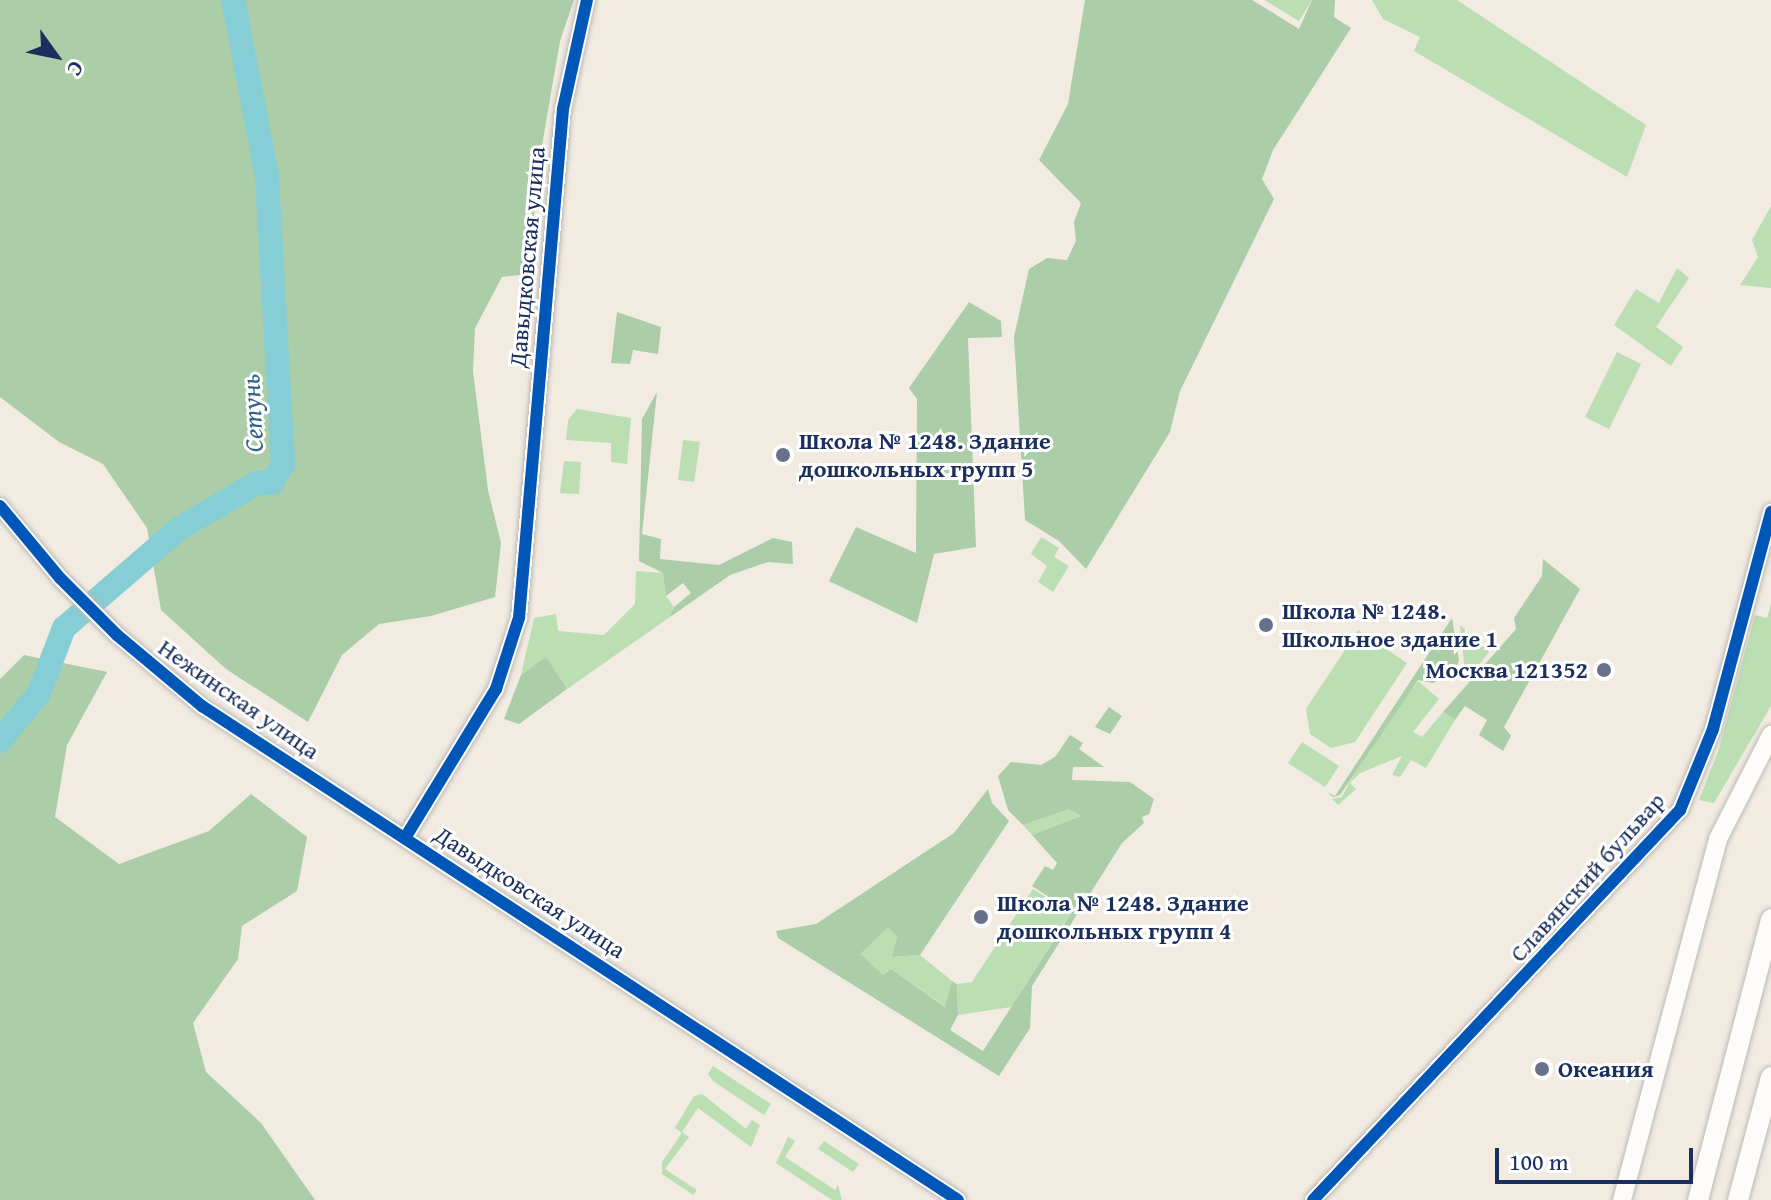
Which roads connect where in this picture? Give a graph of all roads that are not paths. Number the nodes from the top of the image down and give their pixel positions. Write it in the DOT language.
graph roads {
  1 [pos="587,0"];
  2 [pos="0,506"];
  3 [pos="1771,512"];
  4 [pos="1771,735"];
  5 [pos="405,838"];
  6 [pos="1771,919"];
  7 [pos="1771,1077"];
  8 [pos="958,1200"];
  9 [pos="1313,1200"];
  10 [pos="1622,1200"];
  11 [pos="1698,1200"];
  12 [pos="1738,1200"];
  1 -- 5 [label="street, Давыдковская улица"];
  2 -- 5 [label="street, Нежинская улица"];
  3 -- 9 [label="street, Славянский бульвар"];
  4 -- 10 [label="main road"];
  5 -- 8 [label="street, Давыдковская улица"];
  6 -- 11 [label="main road"];
  7 -- 12 [label="main road"];
}
